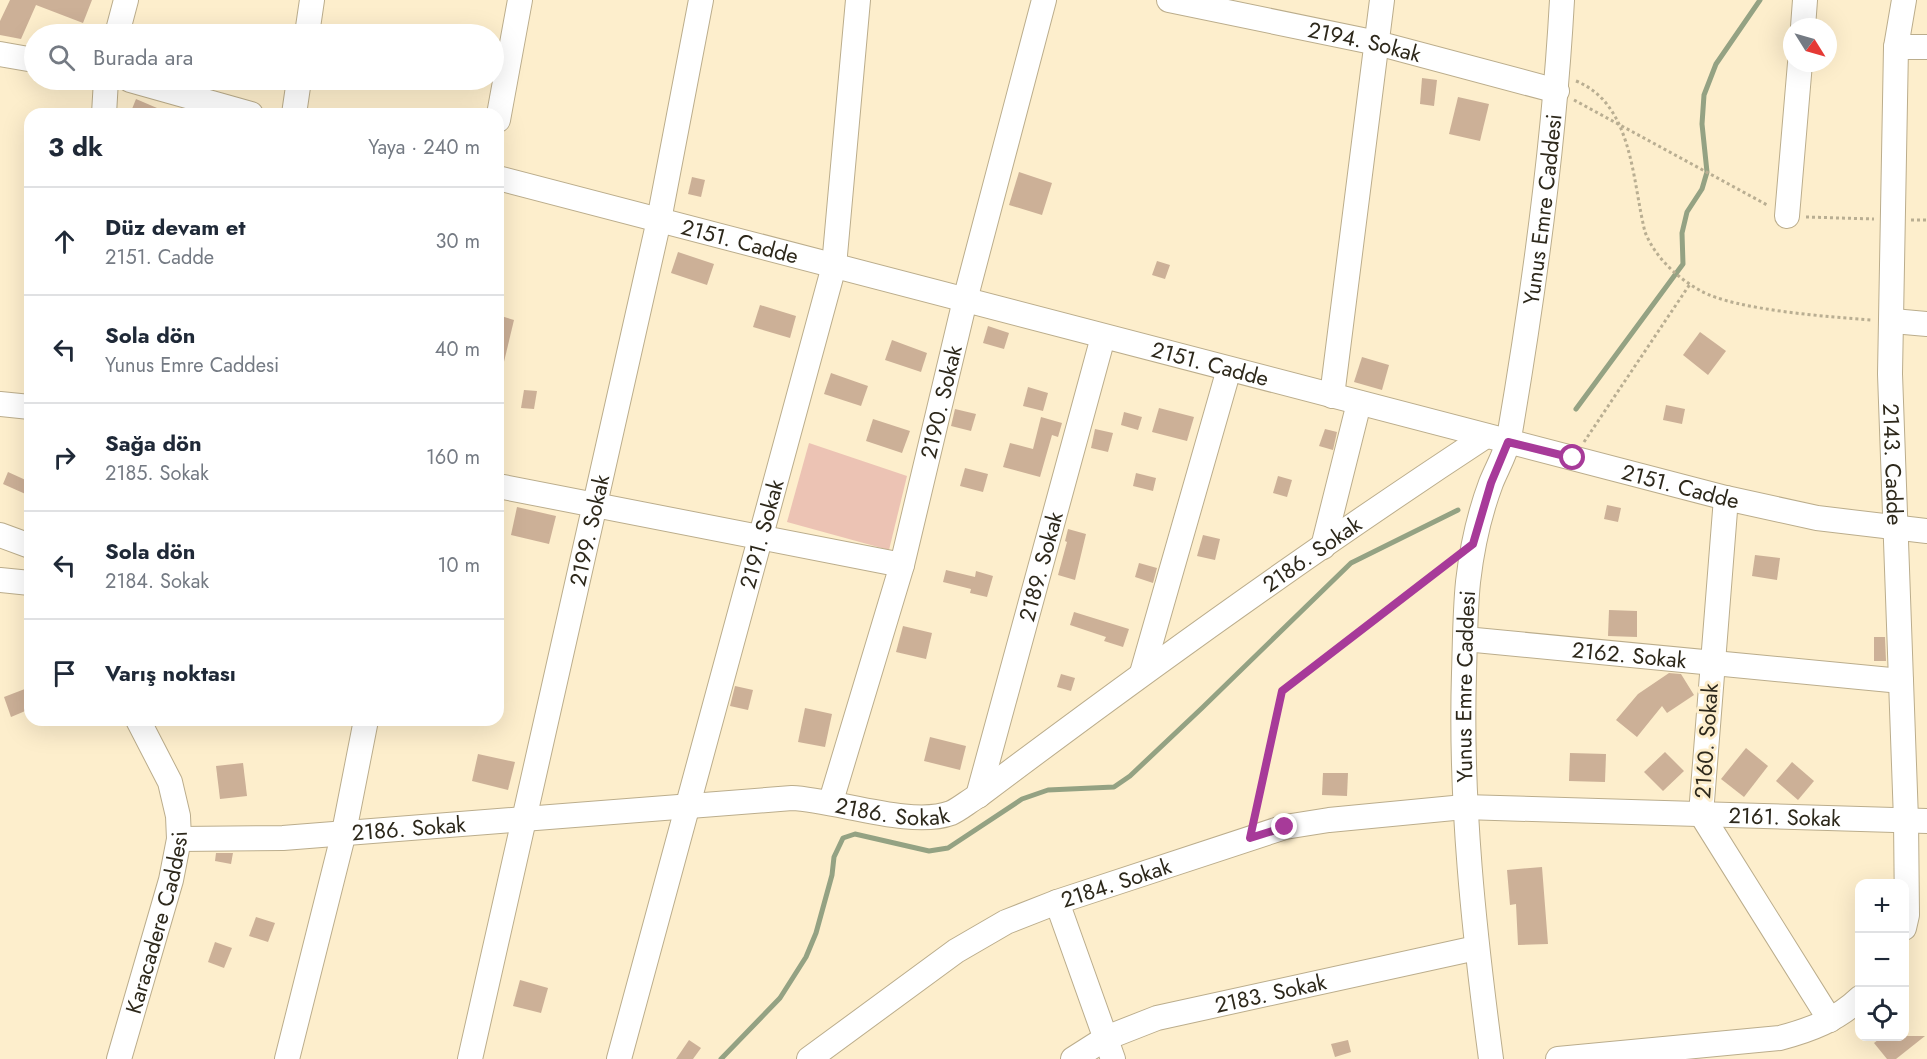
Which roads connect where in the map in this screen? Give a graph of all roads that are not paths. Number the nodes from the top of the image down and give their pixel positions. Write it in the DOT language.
graph roads {
  1 [pos="126,0"];
  2 [pos="312,0"];
  3 [pos="520,0"];
  4 [pos="701,0"];
  5 [pos="858,0"];
  6 [pos="1044,0"];
  7 [pos="1169,0"];
  8 [pos="1382,0"];
  9 [pos="1562,0"];
  10 [pos="1805,0"];
  11 [pos="1904,0"];
  12 [pos="1213,5"];
  13 [pos="1804,18"];
  14 [pos="120,24"];
  15 [pos="308,24"];
  16 [pos="1377,43"];
  17 [pos="1896,47"];
  18 [pos="1927,47"];
  19 [pos="0,54"];
  20 [pos="24,58"];
  21 [pos="1799,72"];
  22 [pos="1557,82"];
  23 [pos="504,87"];
  24 [pos="105,90"];
  25 [pos="166,90"];
  26 [pos="298,90"];
  27 [pos="504,90"];
  28 [pos="104,108"];
  29 [pos="230,108"];
  30 [pos="295,108"];
  31 [pos="500,108"];
  32 [pos="504,180"];
  33 [pos="1788,216"];
  34 [pos="659,220"];
  35 [pos="834,266"];
  36 [pos="965,300"];
  37 [pos="1893,321"];
  38 [pos="1927,324"];
  39 [pos="1103,337"];
  40 [pos="1229,369"];
  41 [pos="1332,396"];
  42 [pos="1359,403"];
  43 [pos="0,404"];
  44 [pos="24,406"];
  45 [pos="1497,439"];
  46 [pos="504,487"];
  47 [pos="1726,498"];
  48 [pos="597,504"];
  49 [pos="1895,529"];
  50 [pos="1927,531"];
  51 [pos="0,535"];
  52 [pos="759,537"];
  53 [pos="24,544"];
  54 [pos="1323,547"];
  55 [pos="902,565"];
  56 [pos="0,580"];
  57 [pos="24,582"];
  58 [pos="1465,639"];
  59 [pos="1712,662"];
  60 [pos="1142,673"];
  61 [pos="1901,681"];
  62 [pos="141,726"];
  63 [pos="365,726"];
  64 [pos="978,796"];
  65 [pos="831,801"];
  66 [pos="689,806"];
  67 [pos="1464,807"];
  68 [pos="1701,814"];
  69 [pos="524,819"];
  70 [pos="1917,820"];
  71 [pos="344,832"];
  72 [pos="179,840"];
  73 [pos="1909,892"];
  74 [pos="1057,902"];
  75 [pos="1476,948"];
  76 [pos="1855,1002"];
  77 [pos="1830,1020"];
  78 [pos="1109,1049"];
  79 [pos="1666,1053"];
  80 [pos="119,1059"];
  81 [pos="287,1059"];
  82 [pos="470,1059"];
  83 [pos="620,1059"];
  84 [pos="809,1059"];
  85 [pos="1074,1059"];
  86 [pos="1491,1059"];
  87 [pos="1558,1059"];
  1 -- 14 [label="street"];
  2 -- 15 [label="street"];
  3 -- 23 [label="street"];
  4 -- 34 [label="street, 2199. Sokak"];
  5 -- 35 [label="street, 2191. Sokak"];
  6 -- 36 [label="street, 2190. Sokak"];
  7 -- 12 [label="street, 2194. Sokak"];
  8 -- 16 [label="street"];
  9 -- 22 [label="street, Yunus Emre Caddesi"];
  10 -- 13 [label="street"];
  11 -- 17 [label="street, 2143. Cadde"];
  12 -- 16 [label="street, 2194. Sokak"];
  16 -- 22 [label="street, 2194. Sokak"];
  16 -- 41 [label="street"];
  17 -- 18 [label="street"];
  17 -- 37 [label="street, 2143. Cadde"];
  19 -- 20 [label="street"];
  21 -- 33 [label="street"];
  22 -- 45 [label="street, Yunus Emre Caddesi"];
  24 -- 28 [label="street"];
  25 -- 29 [label="street"];
  26 -- 30 [label="street"];
  27 -- 31 [label="street"];
  32 -- 34 [label="street, 2151. Cadde"];
  34 -- 35 [label="street, 2151. Cadde"];
  34 -- 48 [label="street, 2199. Sokak"];
  35 -- 36 [label="street, 2151. Cadde"];
  35 -- 52 [label="street, 2191. Sokak"];
  36 -- 39 [label="street, 2151. Cadde"];
  36 -- 55 [label="street, 2190. Sokak"];
  37 -- 38 [label="street"];
  37 -- 49 [label="street, 2143. Cadde"];
  39 -- 40 [label="street, 2151. Cadde"];
  39 -- 64 [label="street, 2189. Sokak"];
  40 -- 41 [label="street, 2151. Cadde"];
  40 -- 60 [label="street"];
  41 -- 42 [label="street, 2151. Cadde"];
  42 -- 45 [label="street, 2151. Cadde"];
  42 -- 54 [label="street"];
  43 -- 44 [label="street"];
  45 -- 47 [label="street, 2151. Cadde"];
  45 -- 54 [label="street, 2186. Sokak"];
  45 -- 58 [label="street, Yunus Emre Caddesi"];
  46 -- 48 [label="street"];
  47 -- 49 [label="street, 2151. Cadde"];
  47 -- 59 [label="street, 2160. Sokak"];
  48 -- 52 [label="street"];
  48 -- 69 [label="street, 2199. Sokak"];
  49 -- 50 [label="street, 2151. Cadde"];
  49 -- 61 [label="street, 2143. Cadde"];
  51 -- 53 [label="street"];
  52 -- 55 [label="street"];
  52 -- 66 [label="street, 2191. Sokak"];
  54 -- 60 [label="street, 2186. Sokak"];
  55 -- 65 [label="street, 2190. Sokak"];
  56 -- 57 [label="street"];
  58 -- 59 [label="street, 2162. Sokak"];
  58 -- 67 [label="street, Yunus Emre Caddesi"];
  59 -- 61 [label="street, 2162. Sokak"];
  59 -- 68 [label="street, 2160. Sokak"];
  60 -- 64 [label="street, 2186. Sokak"];
  61 -- 70 [label="street, 2143. Cadde"];
  62 -- 72 [label="street, Karacadere Caddesi"];
  63 -- 71 [label="street"];
  64 -- 65 [label="street, 2186. Sokak"];
  65 -- 66 [label="street, 2186. Sokak"];
  66 -- 69 [label="street, 2186. Sokak"];
  66 -- 83 [label="street, 2191. Sokak"];
  67 -- 68 [label="street, 2161. Sokak"];
  67 -- 74 [label="street, 2184. Sokak"];
  67 -- 75 [label="street, Yunus Emre Caddesi"];
  68 -- 70 [label="street, 2161. Sokak"];
  68 -- 77 [label="street, 2160. Sokak"];
  69 -- 71 [label="street, 2186. Sokak"];
  69 -- 82 [label="street, 2199. Sokak"];
  70 -- 73 [label="street, 2143. Cadde"];
  71 -- 72 [label="street, 2186. Sokak"];
  71 -- 81 [label="street"];
  72 -- 80 [label="street, Karacadere Caddesi"];
  74 -- 78 [label="street"];
  74 -- 84 [label="street, 2184. Sokak"];
  75 -- 78 [label="street, 2183. Sokak"];
  75 -- 86 [label="street, Yunus Emre Caddesi"];
  76 -- 77 [label="street"];
  77 -- 79 [label="street"];
  78 -- 85 [label="street, 2183. Sokak"];
  79 -- 87 [label="street"];
}
